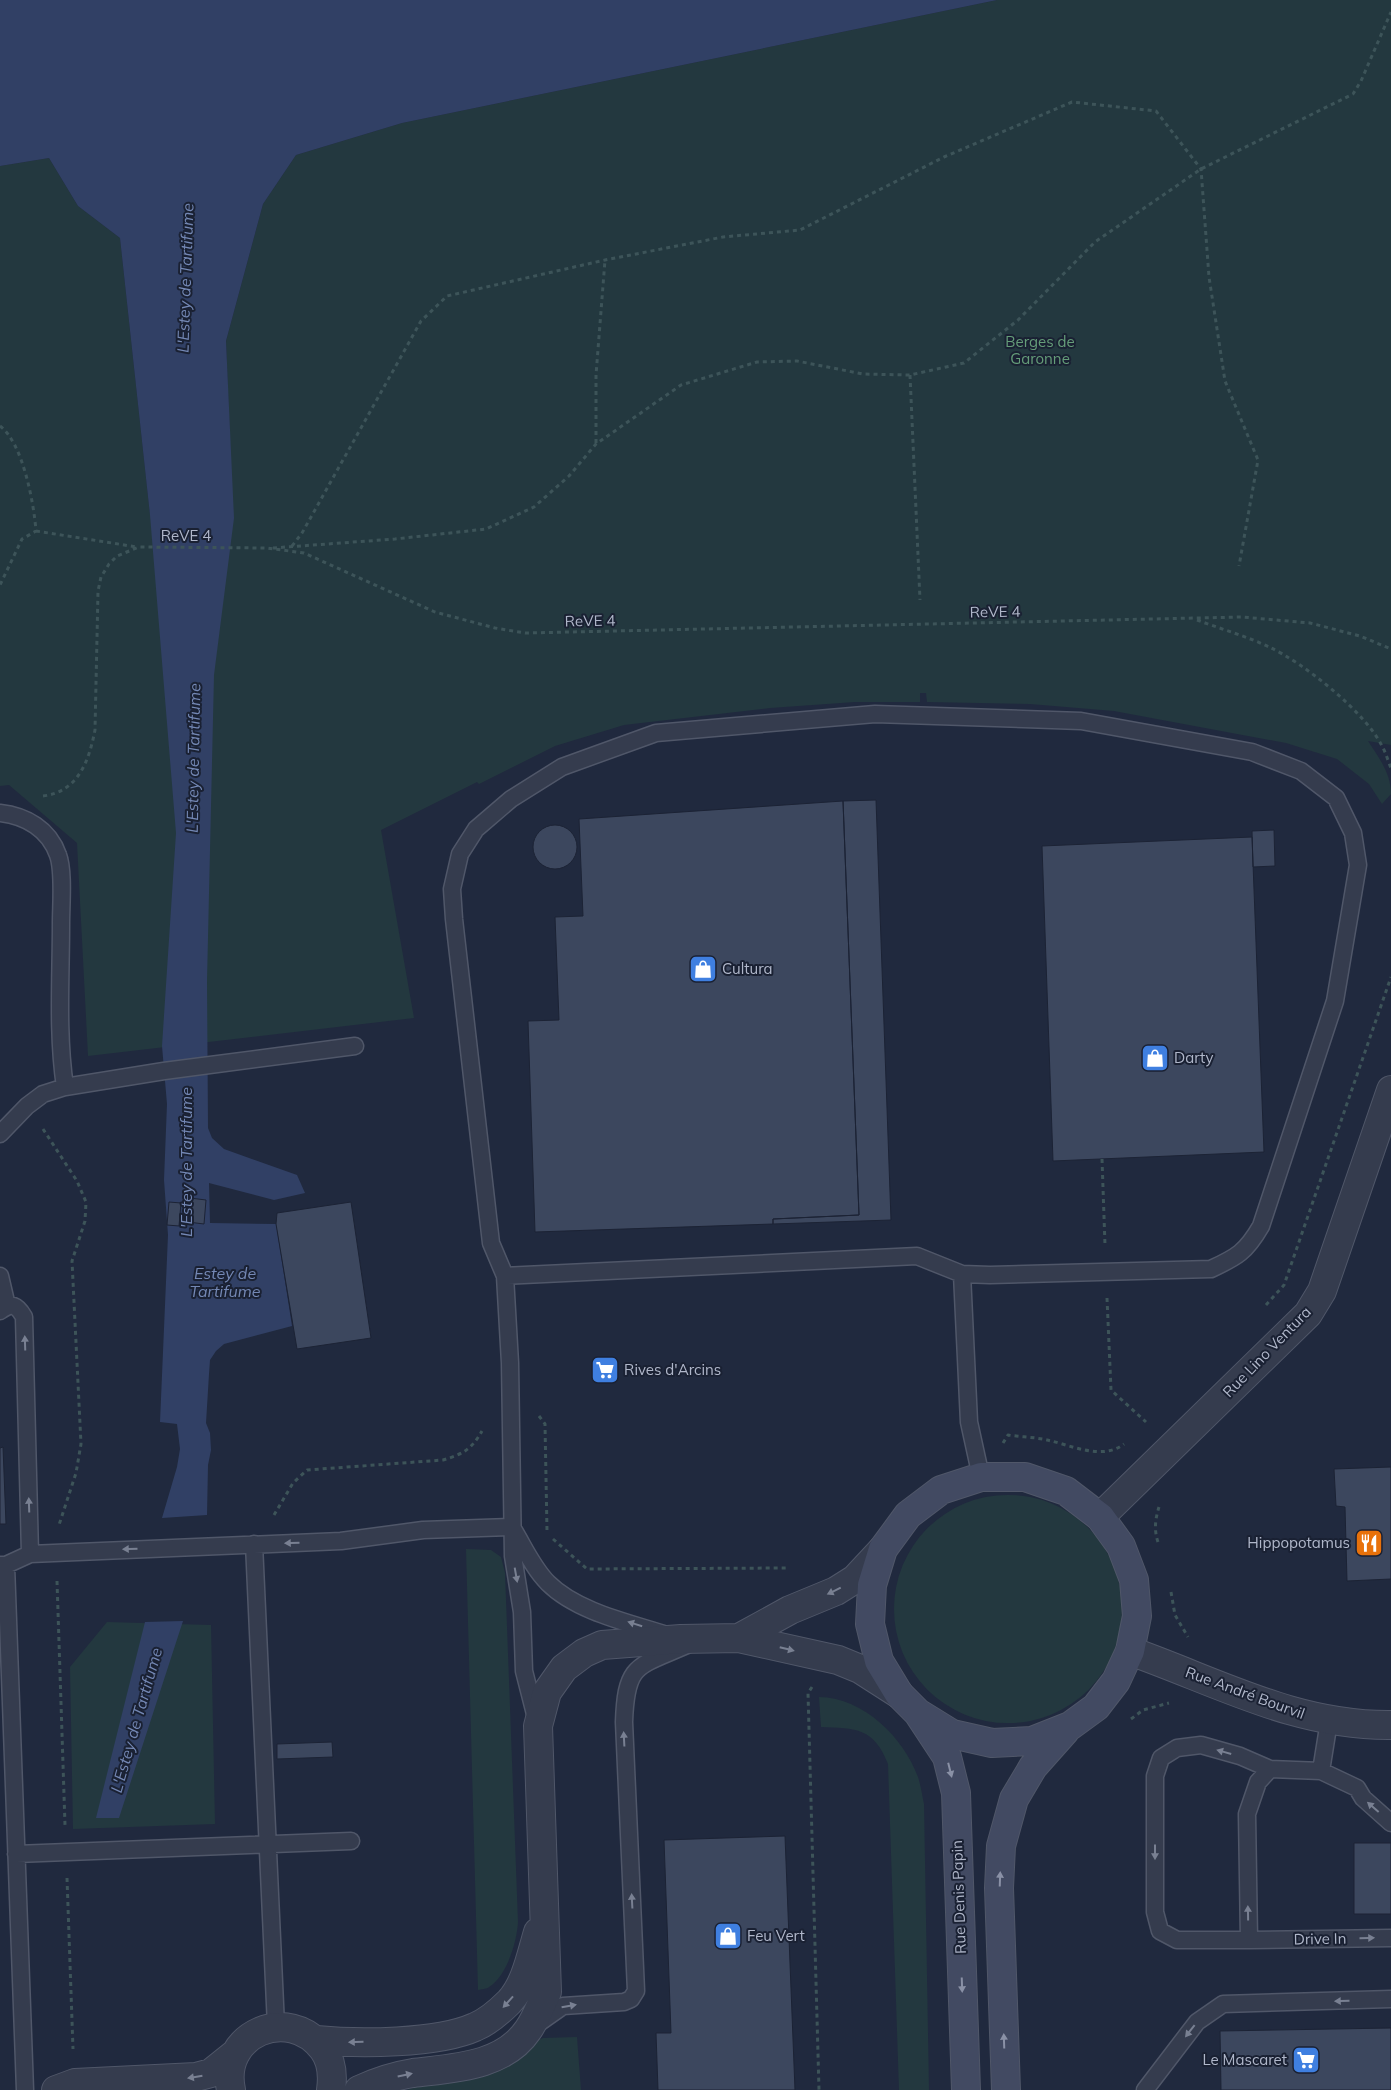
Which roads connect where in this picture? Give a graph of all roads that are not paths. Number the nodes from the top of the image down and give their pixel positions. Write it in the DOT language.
graph roads {
  1 [pos="0,813"];
  2 [pos="355,1046"];
  3 [pos="65,1087"];
  4 [pos="1391,1090"];
  5 [pos="0,1134"];
  6 [pos="962,1274"];
  7 [pos="0,1276"];
  8 [pos="505,1276"];
  9 [pos="4,1308"];
  10 [pos="981,1477"];
  11 [pos="1100,1517"];
  12 [pos="512,1527"];
  13 [pos="254,1544"];
  14 [pos="884,1549"];
  15 [pos="30,1554"];
  16 [pos="3,1565"];
  17 [pos="739,1638"];
  18 [pos="691,1639"];
  19 [pos="1130,1651"];
  20 [pos="899,1694"];
  21 [pos="918,1713"];
  22 [pos="1329,1721"];
  23 [pos="1391,1725"];
  24 [pos="538,1726"];
  25 [pos="1070,1726"];
  26 [pos="1270,1769"];
  27 [pos="1321,1771"];
  28 [pos="1391,1823"];
  29 [pos="351,1841"];
  30 [pos="268,1843"];
  31 [pos="16,1854"];
  32 [pos="546,1909"];
  33 [pos="1391,1938"];
  34 [pos="1249,1940"];
  35 [pos="1391,1999"];
  36 [pos="276,2026"];
  37 [pos="528,2030"];
  38 [pos="316,2040"];
  39 [pos="236,2053"];
  40 [pos="65,2086"];
  41 [pos="25,2090"];
  42 [pos="231,2090"];
  43 [pos="330,2090"];
  44 [pos="358,2090"];
  45 [pos="966,2090"];
  46 [pos="1006,2090"];
  47 [pos="1145,2090"];
  1 -- 3 [label="lane"];
  2 -- 3 [label="lane"];
  3 -- 5 [label="lane"];
  4 -- 11 [label="street, Rue Lino Ventura"];
  6 -- 8 [label="lane"];
  6 -- 8 [label="lane"];
  6 -- 10 [label="lane"];
  7 -- 9 [label="lane"];
  8 -- 12 [label="lane"];
  15 -- 9 [label="lane, one-way"];
  10 -- 11 [label="street"];
  10 -- 14 [label="street"];
  11 -- 19 [label="street"];
  12 -- 13 [label="lane, one-way"];
  18 -- 12 [label="lane, one-way"];
  12 -- 24 [label="lane, one-way"];
  13 -- 15 [label="lane, one-way"];
  13 -- 30 [label="lane"];
  14 -- 17 [label="street, one-way"];
  14 -- 20 [label="street"];
  15 -- 16 [label="lane"];
  16 -- 31 [label="lane"];
  17 -- 18 [label="street"];
  17 -- 20 [label="street, one-way"];
  18 -- 24 [label="street"];
  37 -- 18 [label="lane, one-way"];
  19 -- 22 [label="street, Rue André Bourvil"];
  19 -- 25 [label="street"];
  20 -- 21 [label="street"];
  21 -- 25 [label="street"];
  21 -- 45 [label="street, Rue Denis Papin, one-way"];
  22 -- 23 [label="street, Rue André Bourvil"];
  22 -- 27 [label="lane"];
  24 -- 32 [label="street"];
  46 -- 25 [label="street, one-way"];
  26 -- 27 [label="lane"];
  34 -- 26 [label="lane, one-way"];
  26 -- 34 [label="lane, Drive In, one-way"];
  28 -- 27 [label="lane, one-way"];
  29 -- 30 [label="lane"];
  30 -- 31 [label="lane"];
  30 -- 36 [label="lane"];
  31 -- 41 [label="lane"];
  32 -- 37 [label="street"];
  32 -- 38 [label="street, one-way"];
  34 -- 33 [label="lane, Drive In, one-way"];
  35 -- 47 [label="lane, one-way"];
  36 -- 38 [label="street"];
  36 -- 39 [label="street"];
  44 -- 37 [label="street, one-way"];
  38 -- 43 [label="street"];
  39 -- 40 [label="street, one-way"];
  39 -- 42 [label="street"];
}
